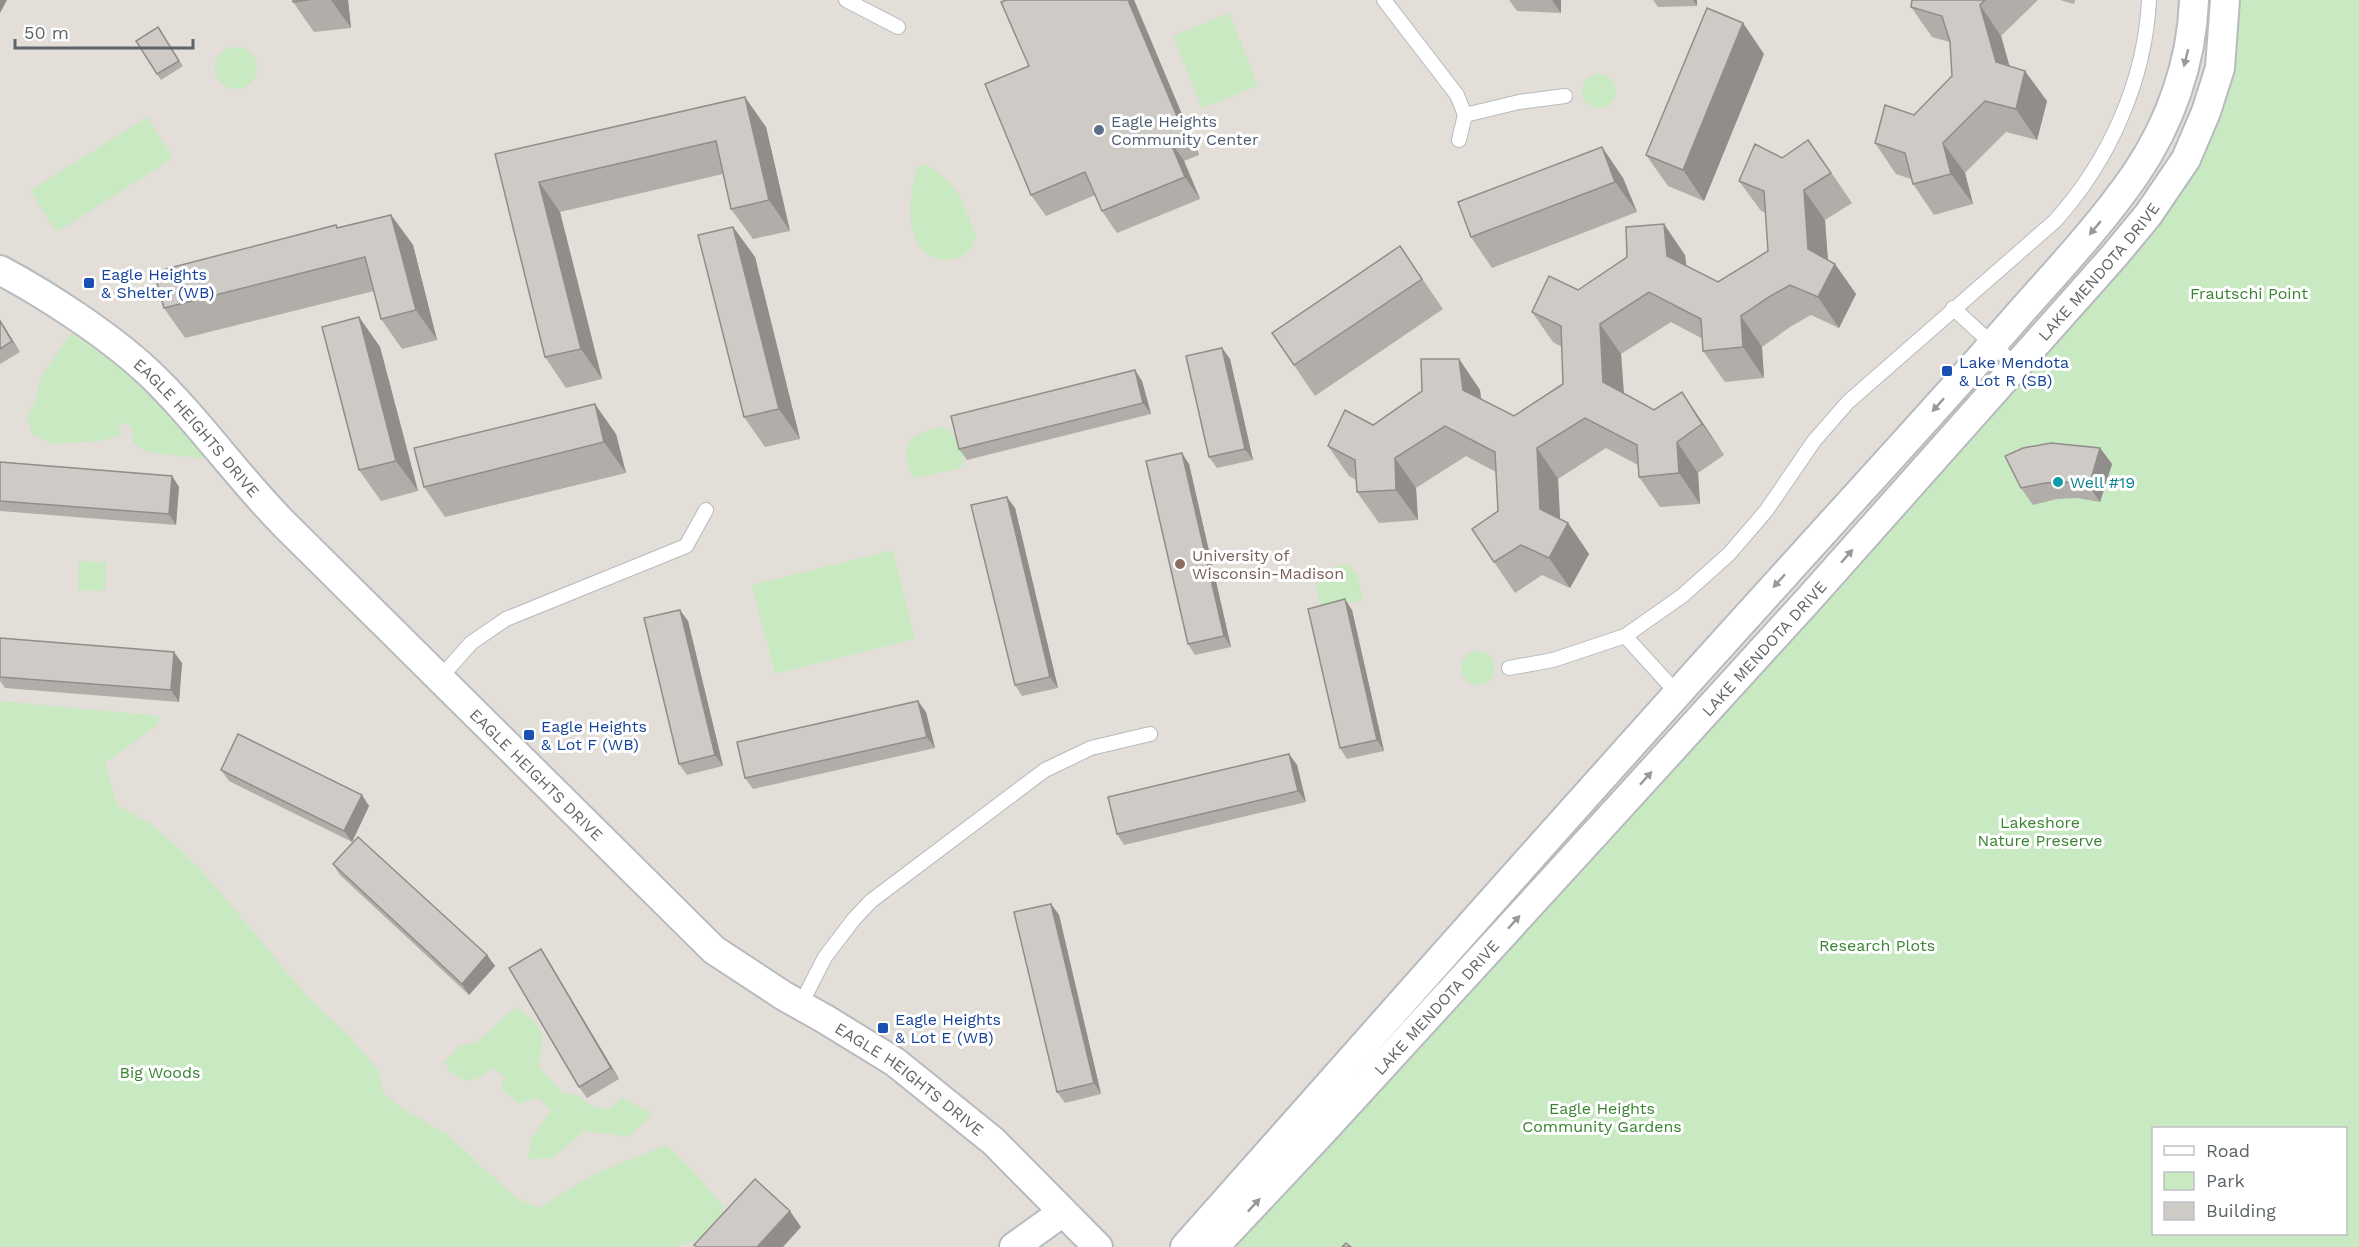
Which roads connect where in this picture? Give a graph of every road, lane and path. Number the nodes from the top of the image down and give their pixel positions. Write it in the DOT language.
graph roads {
  1 [pos="846,0"];
  2 [pos="1384,0"];
  3 [pos="2149,0"];
  4 [pos="2194,0"];
  5 [pos="2225,0"];
  6 [pos="898,27"];
  7 [pos="1565,96"];
  8 [pos="2173,101"];
  9 [pos="2206,112"];
  10 [pos="1465,115"];
  11 [pos="1459,140"];
  12 [pos="0,270"];
  13 [pos="1953,308"];
  14 [pos="1993,345"];
  15 [pos="2016,366"];
  16 [pos="706,510"];
  17 [pos="1625,636"];
  18 [pos="1509,668"];
  19 [pos="440,678"];
  20 [pos="1677,693"];
  21 [pos="1150,734"];
  22 [pos="800,1006"];
  23 [pos="1063,1212"];
  24 [pos="1014,1247"];
  25 [pos="1098,1247"];
  26 [pos="1185,1247"];
  27 [pos="1214,1247"];
  1 -- 6 [label="lane"];
  2 -- 10 [label="lane"];
  3 -- 13 [label="lane"];
  4 -- 8 [label="street, LAKE MENDOTA DRIVE, one-way"];
  5 -- 9 [label="street, LAKE MENDOTA DRIVE"];
  7 -- 10 [label="lane"];
  8 -- 9 [label="street"];
  8 -- 14 [label="street, LAKE MENDOTA DRIVE, one-way"];
  9 -- 15 [label="street, LAKE MENDOTA DRIVE"];
  10 -- 11 [label="lane"];
  12 -- 19 [label="street, EAGLE HEIGHTS DRIVE"];
  13 -- 14 [label="lane"];
  13 -- 17 [label="lane"];
  14 -- 15 [label="lane"];
  14 -- 20 [label="street, LAKE MENDOTA DRIVE, one-way"];
  27 -- 15 [label="street, LAKE MENDOTA DRIVE, one-way"];
  16 -- 19 [label="lane"];
  17 -- 18 [label="lane"];
  17 -- 20 [label="lane"];
  19 -- 22 [label="street, EAGLE HEIGHTS DRIVE"];
  20 -- 26 [label="street, LAKE MENDOTA DRIVE"];
  21 -- 22 [label="lane"];
  22 -- 23 [label="street, EAGLE HEIGHTS DRIVE"];
  23 -- 24 [label="street"];
  23 -- 25 [label="street, EAGLE HEIGHTS DRIVE"];
}
